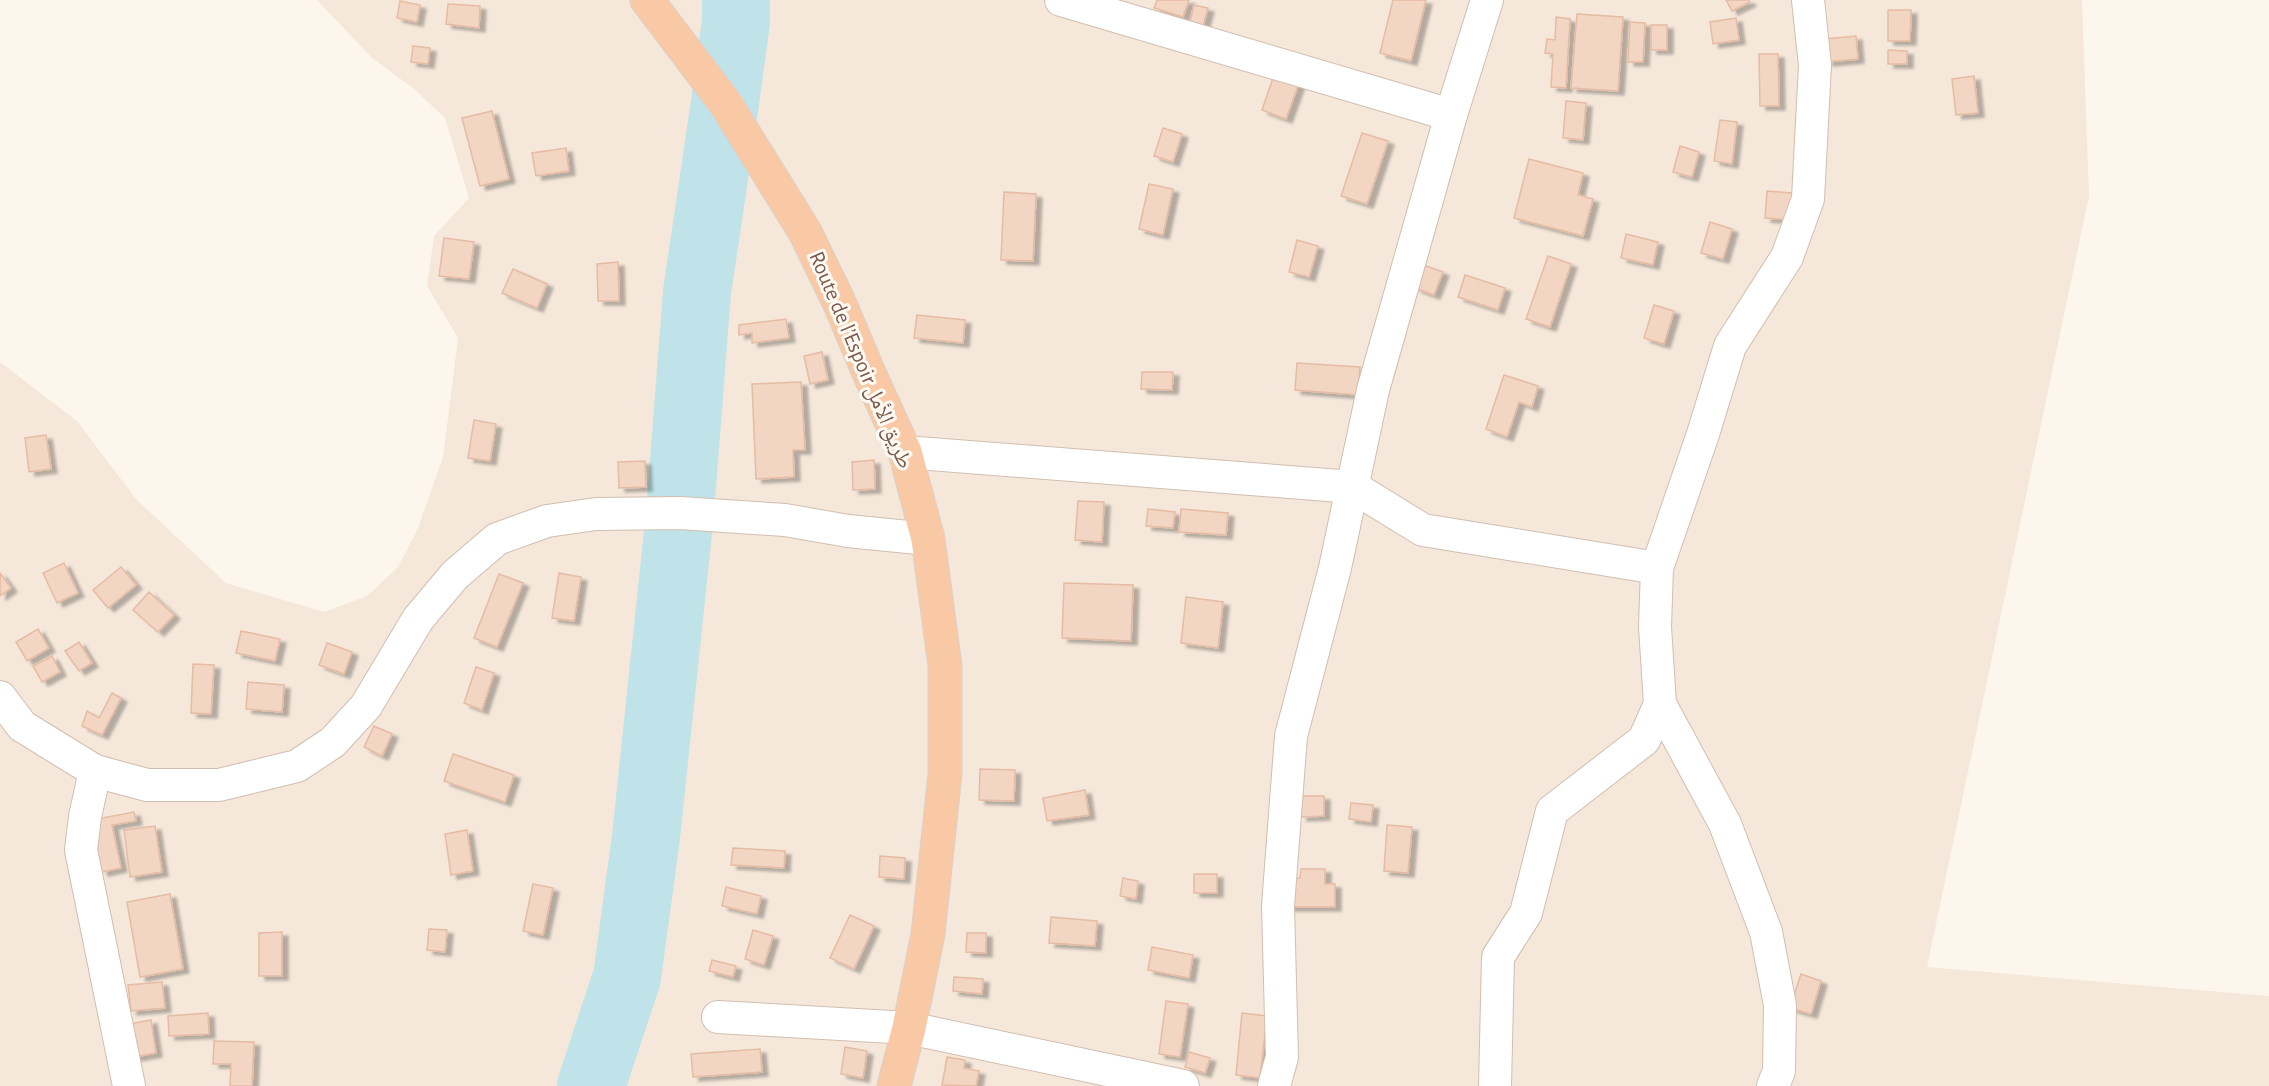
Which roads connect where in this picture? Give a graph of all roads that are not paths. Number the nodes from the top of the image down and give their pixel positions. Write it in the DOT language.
graph roads {
  1 [pos="647,0"];
  2 [pos="1062,0"];
  3 [pos="1487,0"];
  4 [pos="1808,0"];
  5 [pos="1451,115"];
  6 [pos="905,452"];
  7 [pos="1353,487"];
  8 [pos="928,539"];
  9 [pos="1658,568"];
  10 [pos="0,698"];
  11 [pos="1660,704"];
  12 [pos="95,771"];
  13 [pos="718,1017"];
  14 [pos="909,1028"];
  15 [pos="129,1086"];
  16 [pos="894,1086"];
  17 [pos="1183,1086"];
  18 [pos="1274,1086"];
  19 [pos="1495,1086"];
  20 [pos="1773,1086"];
  1 -- 6 [label="highway, Route de l’Espoir طريق الأمل"];
  2 -- 5 [label="street"];
  3 -- 5 [label="street"];
  4 -- 9 [label="street"];
  5 -- 7 [label="street"];
  6 -- 7 [label="street"];
  6 -- 8 [label="highway, Route de l’Espoir طريق الأمل"];
  7 -- 9 [label="street"];
  7 -- 18 [label="street"];
  8 -- 12 [label="street"];
  8 -- 14 [label="highway, Route de l’Espoir طريق الأمل"];
  9 -- 11 [label="street"];
  10 -- 12 [label="street"];
  11 -- 19 [label="street"];
  11 -- 20 [label="street"];
  12 -- 15 [label="street"];
  13 -- 14 [label="street"];
  14 -- 16 [label="highway, Route de l’Espoir طريق الأمل"];
  14 -- 17 [label="street"];
}
